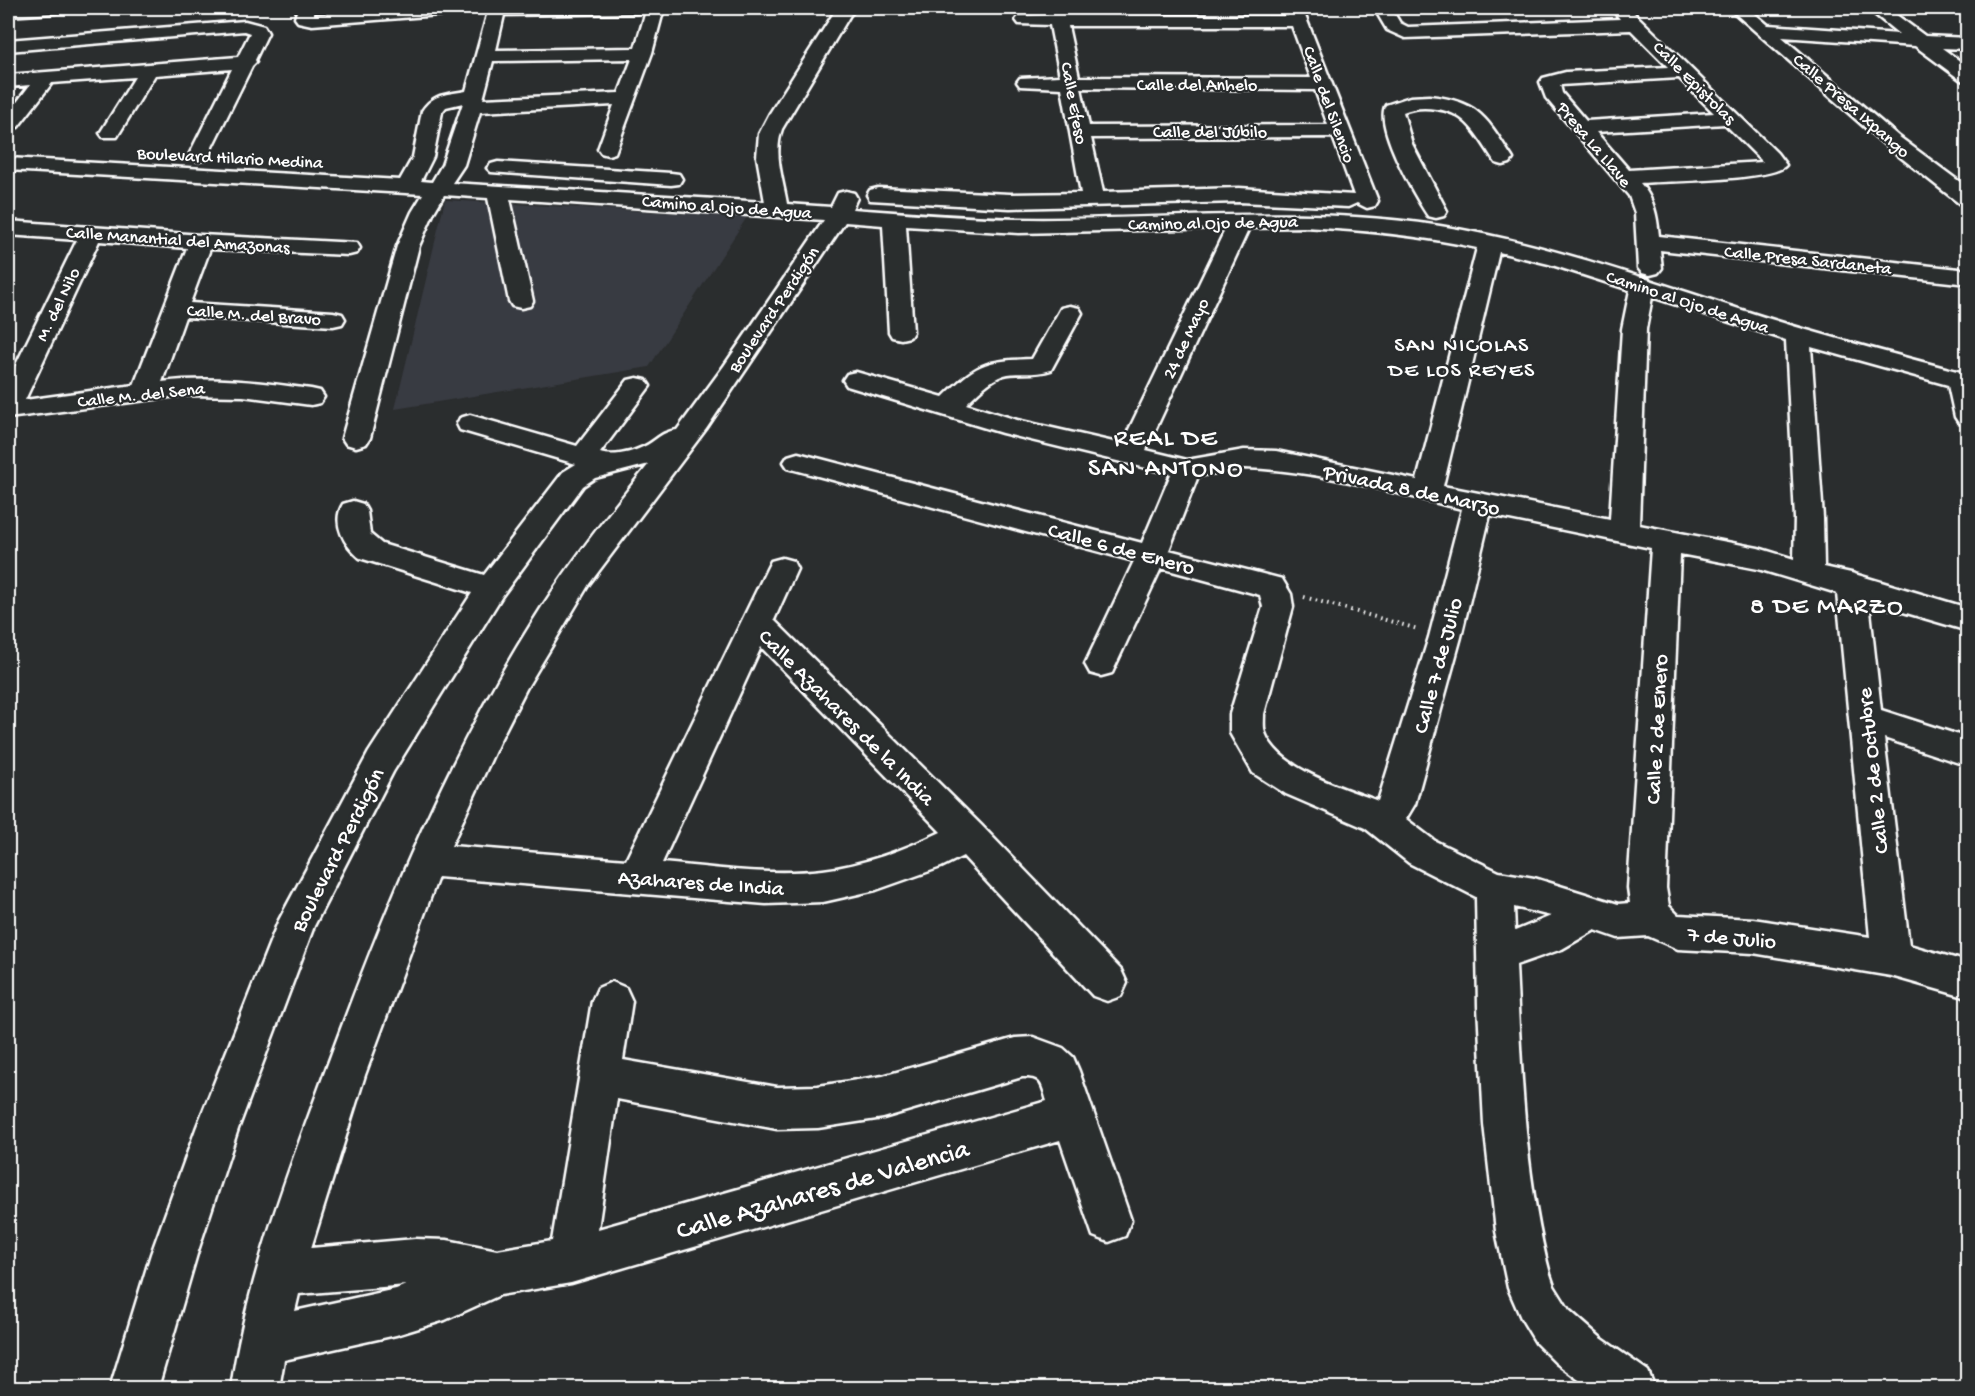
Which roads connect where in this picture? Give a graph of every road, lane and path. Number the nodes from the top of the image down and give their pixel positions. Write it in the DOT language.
graph roads {
  1 [pos="54,8"];
  2 [pos="636,8"];
  3 [pos="655,8"];
  4 [pos="849,8"];
  5 [pos="1383,8"];
  6 [pos="1619,8"];
  7 [pos="1738,8"];
  8 [pos="1876,8"];
  9 [pos="497,9"];
  10 [pos="8,11"];
  11 [pos="305,13"];
  12 [pos="464,13"];
  13 [pos="1058,14"];
  14 [pos="1297,14"];
  15 [pos="1025,20"];
  16 [pos="1637,24"];
  17 [pos="1766,30"];
  18 [pos="1922,41"];
  19 [pos="1968,44"];
  20 [pos="8,45"];
  21 [pos="643,53"];
  22 [pos="484,56"];
  23 [pos="247,62"];
  24 [pos="148,70"];
  25 [pos="1685,72"];
  26 [pos="1968,76"];
  27 [pos="46,78"];
  28 [pos="8,81"];
  29 [pos="1027,82"];
  30 [pos="1071,83"];
  31 [pos="1323,84"];
  32 [pos="473,100"];
  33 [pos="624,107"];
  34 [pos="1731,118"];
  35 [pos="11,123"];
  36 [pos="1582,127"];
  37 [pos="1339,131"];
  38 [pos="1081,132"];
  39 [pos="110,133"];
  40 [pos="8,147"];
  41 [pos="608,149"];
  42 [pos="199,156"];
  43 [pos="244,158"];
  44 [pos="1503,159"];
  45 [pos="8,164"];
  46 [pos="411,164"];
  47 [pos="453,165"];
  48 [pos="1625,177"];
  49 [pos="693,181"];
  50 [pos="408,185"];
  51 [pos="751,186"];
  52 [pos="437,187"];
  53 [pos="797,189"];
  54 [pos="497,191"];
  55 [pos="776,198"];
  56 [pos="1093,199"];
  57 [pos="1968,199"];
  58 [pos="838,200"];
  59 [pos="1387,204"];
  60 [pos="1436,211"];
  61 [pos="1458,214"];
  62 [pos="894,219"];
  63 [pos="1241,221"];
  64 [pos="8,228"];
  65 [pos="1532,231"];
  66 [pos="91,234"];
  67 [pos="201,242"];
  68 [pos="1490,242"];
  69 [pos="1649,242"];
  70 [pos="349,248"];
  71 [pos="1647,277"];
  72 [pos="1968,277"];
  73 [pos="521,301"];
  74 [pos="1770,305"];
  75 [pos="176,309"];
  76 [pos="1070,314"];
  77 [pos="333,319"];
  78 [pos="901,332"];
  79 [pos="1798,336"];
  80 [pos="856,380"];
  81 [pos="1964,381"];
  82 [pos="637,386"];
  83 [pos="144,392"];
  84 [pos="311,397"];
  85 [pos="948,407"];
  86 [pos="8,409"];
  87 [pos="1968,417"];
  88 [pos="696,423"];
  89 [pos="470,424"];
  90 [pos="356,438"];
  91 [pos="1130,456"];
  92 [pos="595,461"];
  93 [pos="798,462"];
  94 [pos="1187,469"];
  95 [pos="1428,491"];
  96 [pos="1478,503"];
  97 [pos="353,511"];
  98 [pos="1624,532"];
  99 [pos="1666,540"];
  100 [pos="1152,555"];
  101 [pos="782,569"];
  102 [pos="1809,573"];
  103 [pos="1851,584"];
  104 [pos="1271,587"];
  105 [pos="492,588"];
  106 [pos="1968,620"];
  107 [pos="757,623"];
  108 [pos="1445,637"];
  109 [pos="1101,664"];
  110 [pos="1865,718"];
  111 [pos="1968,752"];
  112 [pos="1378,817"];
  113 [pos="968,836"];
  114 [pos="425,860"];
  115 [pos="637,877"];
  116 [pos="1495,888"];
  117 [pos="1591,913"];
  118 [pos="1655,918"];
  119 [pos="1496,955"];
  120 [pos="1891,958"];
  121 [pos="1968,980"];
  122 [pos="1107,983"];
  123 [pos="612,1001"];
  124 [pos="600,1077"];
  125 [pos="1073,1115"];
  126 [pos="1109,1220"];
  127 [pos="571,1260"];
  128 [pos="280,1273"];
  129 [pos="497,1273"];
  130 [pos="264,1341"];
  131 [pos="134,1389"];
  132 [pos="255,1389"];
  133 [pos="1631,1389"];
  1 -- 10 [label="street"];
  2 -- 9 [label="street"];
  3 -- 21 [label="street"];
  4 -- 55 [label="street"];
  5 -- 16 [label="street"];
  6 -- 16 [label="street, Calle Epistolas"];
  7 -- 17 [label="street, Calle Presa Ixpango"];
  8 -- 18 [label="street"];
  9 -- 22 [label="street"];
  11 -- 12 [label="street"];
  13 -- 14 [label="street"];
  13 -- 15 [label="street"];
  13 -- 30 [label="street, Calle Efeso"];
  14 -- 31 [label="street, Calle del Silencio"];
  16 -- 25 [label="street, Calle Epistolas"];
  17 -- 18 [label="street"];
  17 -- 57 [label="street, Calle Presa Ixpango"];
  18 -- 19 [label="street"];
  18 -- 26 [label="street"];
  20 -- 23 [label="street"];
  21 -- 22 [label="street"];
  21 -- 33 [label="street"];
  22 -- 32 [label="street"];
  23 -- 24 [label="street"];
  23 -- 42 [label="street"];
  24 -- 27 [label="street"];
  24 -- 39 [label="street"];
  25 -- 34 [label="street, Calle Epistolas"];
  25 -- 36 [label="street, Presa La Llave"];
  27 -- 28 [label="street"];
  27 -- 35 [label="street"];
  29 -- 30 [label="street, Calle del Anhelo"];
  30 -- 31 [label="street, Calle del Anhelo"];
  30 -- 38 [label="street, Calle Efeso"];
  31 -- 37 [label="street, Calle del Silencio"];
  32 -- 33 [label="street"];
  32 -- 46 [label="street"];
  32 -- 47 [label="street"];
  33 -- 41 [label="street"];
  34 -- 36 [label="street"];
  34 -- 48 [label="street, Calle Epistolas"];
  36 -- 48 [label="street, Presa La Llave"];
  37 -- 38 [label="street, Calle del Júbilo"];
  37 -- 59 [label="street, Calle del Silencio"];
  38 -- 56 [label="street, Calle Efeso"];
  40 -- 42 [label="street, Boulevard Hilario Medina"];
  42 -- 43 [label="street, Boulevard Hilario Medina"];
  44 -- 60 [label="street"];
  45 -- 50 [label="street, Boulevard Hilario Medina"];
  46 -- 47 [label="street"];
  46 -- 50 [label="street"];
  47 -- 49 [label="street, Camino al Ojo de Agua"];
  47 -- 52 [label="street"];
  48 -- 69 [label="street, Presa La Llave"];
  50 -- 52 [label="street, Boulevard Hilario Medina"];
  51 -- 55 [label="street, Camino al Ojo de Agua"];
  52 -- 54 [label="street, Camino al Ojo de Agua"];
  52 -- 90 [label="street"];
  53 -- 55 [label="street, Camino al Ojo de Agua"];
  54 -- 55 [label="street, Camino al Ojo de Agua"];
  54 -- 73 [label="street"];
  55 -- 58 [label="street, Camino al Ojo de Agua"];
  56 -- 58 [label="street, Camino al Ojo de Agua"];
  56 -- 59 [label="street, Camino al Ojo de Agua"];
  58 -- 62 [label="street, Camino al Ojo de Agua"];
  58 -- 88 [label="street, Boulevard Perdigón"];
  59 -- 60 [label="street, Camino al Ojo de Agua"];
  60 -- 61 [label="street, Camino al Ojo de Agua"];
  62 -- 63 [label="street, Camino al Ojo de Agua"];
  62 -- 78 [label="street"];
  63 -- 68 [label="street, Camino al Ojo de Agua"];
  63 -- 91 [label="street, 24 de Mayo"];
  64 -- 66 [label="street, Calle Manantial del Amazonas"];
  65 -- 71 [label="street, Camino al Ojo de Agua"];
  66 -- 67 [label="street, Calle Manantial del Amazonas"];
  66 -- 86 [label="street, M. del Nilo"];
  67 -- 70 [label="street, Calle Manantial del Amazonas"];
  67 -- 75 [label="street"];
  68 -- 71 [label="street, Camino al Ojo de Agua"];
  68 -- 95 [label="street"];
  69 -- 71 [label="street, Presa La Llave"];
  69 -- 72 [label="street, Calle Presa Sardaneta"];
  71 -- 74 [label="street, Camino al Ojo de Agua"];
  71 -- 79 [label="street, Camino al Ojo de Agua"];
  71 -- 98 [label="street"];
  75 -- 77 [label="street, Calle M. del Bravo"];
  75 -- 83 [label="street"];
  76 -- 85 [label="street"];
  79 -- 81 [label="street, Camino al Ojo de Agua"];
  79 -- 102 [label="street"];
  80 -- 85 [label="street, Privada 8 de Marzo"];
  81 -- 87 [label="street"];
  82 -- 92 [label="street"];
  83 -- 84 [label="street, Calle M. del Sena"];
  83 -- 86 [label="street, Calle M. del Sena"];
  85 -- 91 [label="street, Privada 8 de Marzo"];
  88 -- 92 [label="street, Boulevard Perdigón"];
  88 -- 114 [label="street, Boulevard Perdigón"];
  89 -- 92 [label="street"];
  91 -- 94 [label="street, Privada 8 de Marzo"];
  92 -- 105 [label="street, Boulevard Perdigón"];
  93 -- 100 [label="street, Calle 6 de Enero"];
  94 -- 95 [label="street, Privada 8 de Marzo"];
  94 -- 100 [label="street"];
  95 -- 96 [label="street, Privada 8 de Marzo"];
  96 -- 98 [label="street, Privada 8 de Marzo"];
  96 -- 108 [label="street, Calle 7 de Julio"];
  97 -- 105 [label="street"];
  98 -- 99 [label="street, Privada 8 de Marzo"];
  99 -- 102 [label="street, Privada 8 de Marzo"];
  99 -- 118 [label="street, Calle 2 de Enero"];
  100 -- 104 [label="street, Calle 6 de Enero"];
  100 -- 109 [label="street"];
  101 -- 107 [label="street"];
  102 -- 103 [label="street, Privada 8 de Marzo"];
  103 -- 106 [label="street, Privada 8 de Marzo"];
  103 -- 110 [label="street, Calle 2 de Octubre"];
  104 -- 108 [label="path"];
  104 -- 112 [label="street"];
  105 -- 131 [label="street, Boulevard Perdigón"];
  107 -- 113 [label="street, Calle Azahares de la India"];
  107 -- 115 [label="street, Calle Azahares de la India"];
  108 -- 112 [label="street, Calle 7 de Julio"];
  110 -- 111 [label="street"];
  110 -- 120 [label="street, Calle 2 de Octubre"];
  112 -- 116 [label="street"];
  113 -- 115 [label="street, Azahares de India"];
  113 -- 122 [label="street, Calle Azahares de la India"];
  114 -- 115 [label="street, Azahares de India"];
  114 -- 128 [label="street, Boulevard Perdigón"];
  116 -- 117 [label="street"];
  116 -- 119 [label="street"];
  117 -- 118 [label="street"];
  117 -- 119 [label="street"];
  118 -- 120 [label="street, 7 de Julio"];
  119 -- 133 [label="street"];
  120 -- 121 [label="street, 7 de Julio"];
  123 -- 124 [label="street"];
  124 -- 125 [label="street"];
  124 -- 127 [label="street"];
  125 -- 126 [label="street"];
  125 -- 127 [label="street, Calle Azahares de Valencia"];
  127 -- 129 [label="street, Calle Azahares de Valencia"];
  128 -- 129 [label="street, Calle Azahares de Valencia"];
  128 -- 130 [label="street, Boulevard Perdigón"];
  129 -- 130 [label="street, Calle Azahares de Valencia"];
  130 -- 132 [label="street, Boulevard Perdigón"];
}
